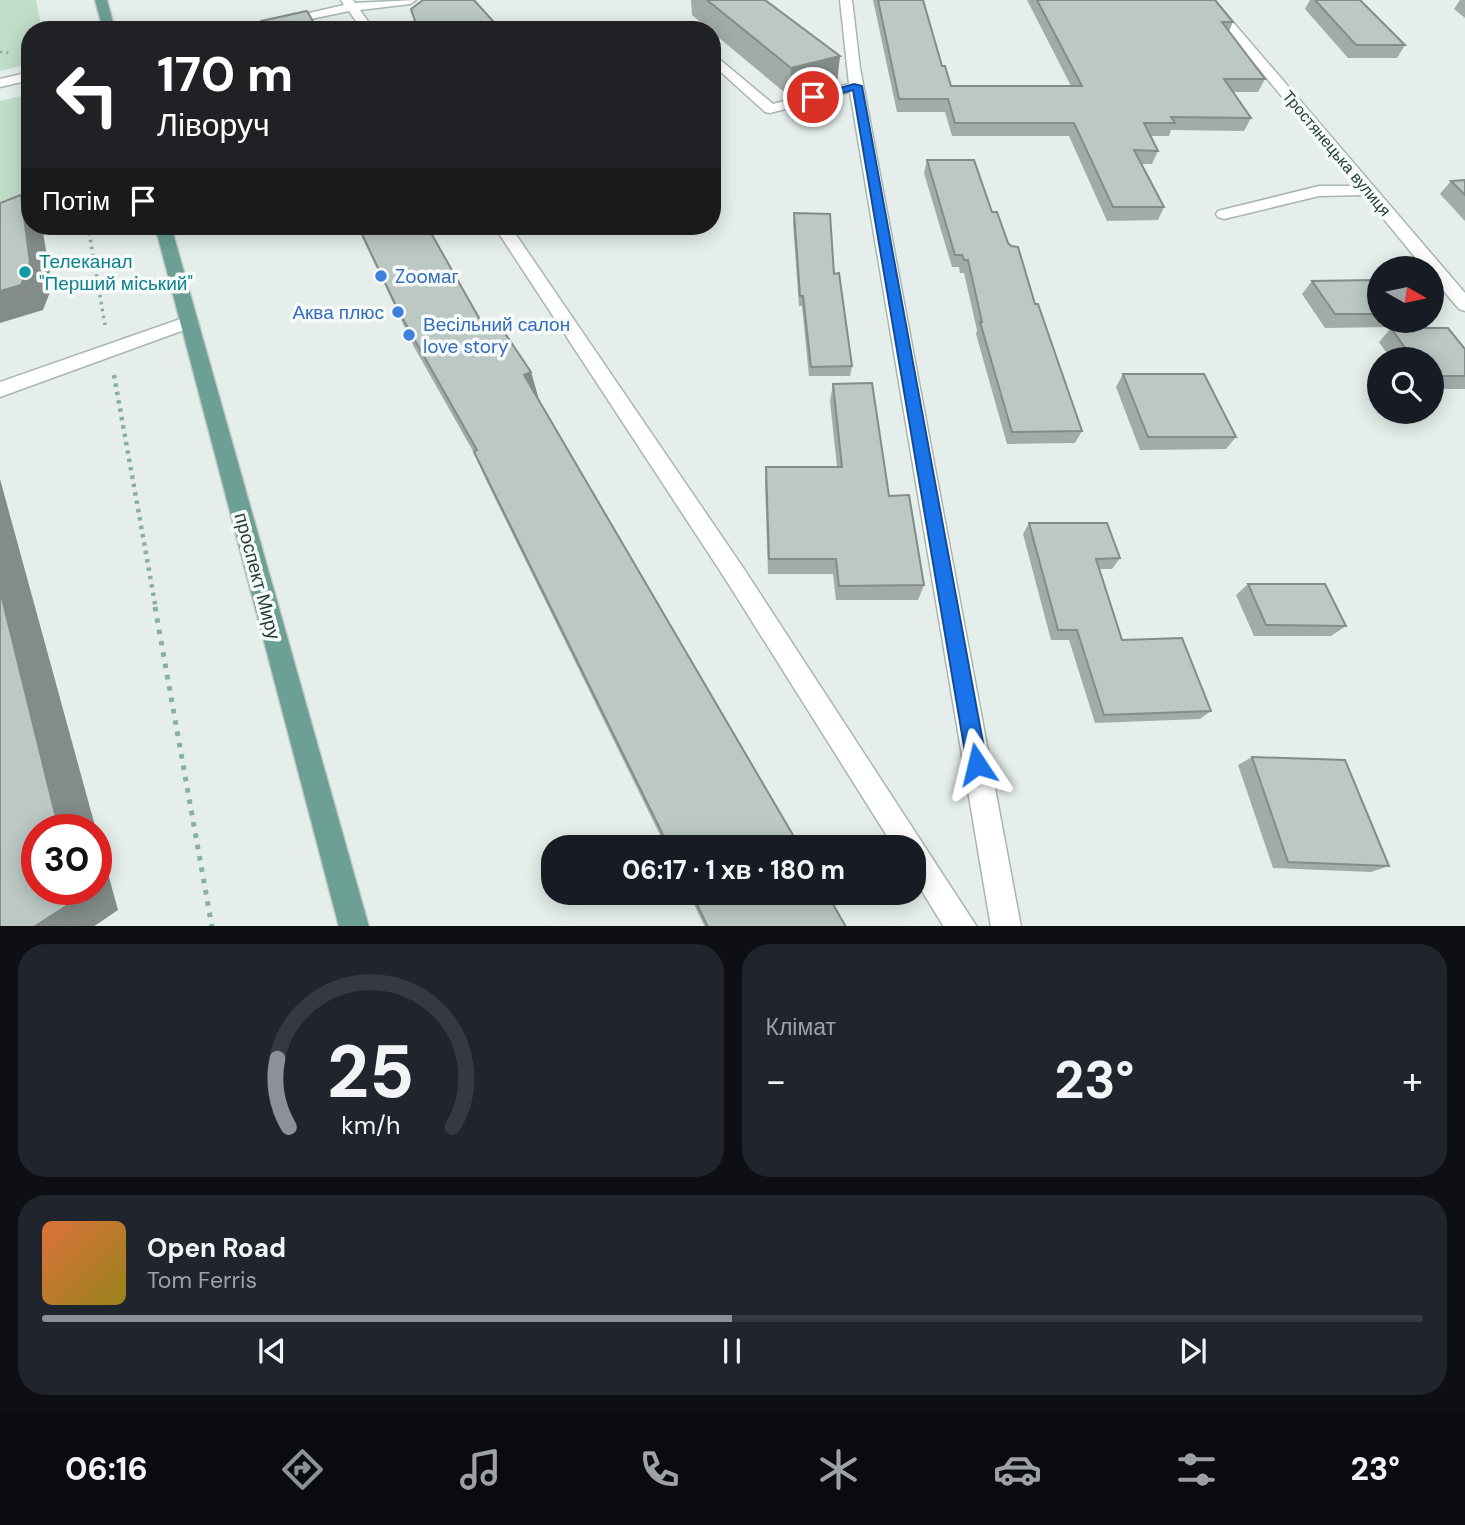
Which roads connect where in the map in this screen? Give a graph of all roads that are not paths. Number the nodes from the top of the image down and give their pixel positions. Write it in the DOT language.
graph roads {
  1 [pos="101,0"];
  2 [pos="410,0"];
  3 [pos="846,0"];
  4 [pos="1208,0"];
  5 [pos="349,3"];
  6 [pos="107,21"];
  7 [pos="276,21"];
  8 [pos="362,21"];
  9 [pos="721,65"];
  10 [pos="21,78"];
  11 [pos="0,83"];
  12 [pos="857,86"];
  13 [pos="1368,190"];
  14 [pos="1224,214"];
  15 [pos="165,235"];
  16 [pos="508,235"];
  17 [pos="1465,306"];
  18 [pos="189,322"];
  19 [pos="0,390"];
  20 [pos="902,835"];
  21 [pos="926,870"];
  22 [pos="354,926"];
  23 [pos="962,926"];
  24 [pos="1006,926"];
  1 -- 6 [label="main road"];
  2 -- 5 [label="street"];
  3 -- 12 [label="street"];
  4 -- 13 [label="street, Тростянецька вулиця"];
  5 -- 7 [label="street"];
  5 -- 8 [label="street"];
  9 -- 12 [label="street"];
  10 -- 11 [label="street"];
  12 -- 24 [label="street"];
  13 -- 14 [label="street"];
  13 -- 17 [label="street, Тростянецька вулиця"];
  15 -- 18 [label="main road, проспект Миру"];
  16 -- 20 [label="street"];
  18 -- 19 [label="street"];
  18 -- 22 [label="main road, проспект Миру"];
  21 -- 23 [label="street"];
}
